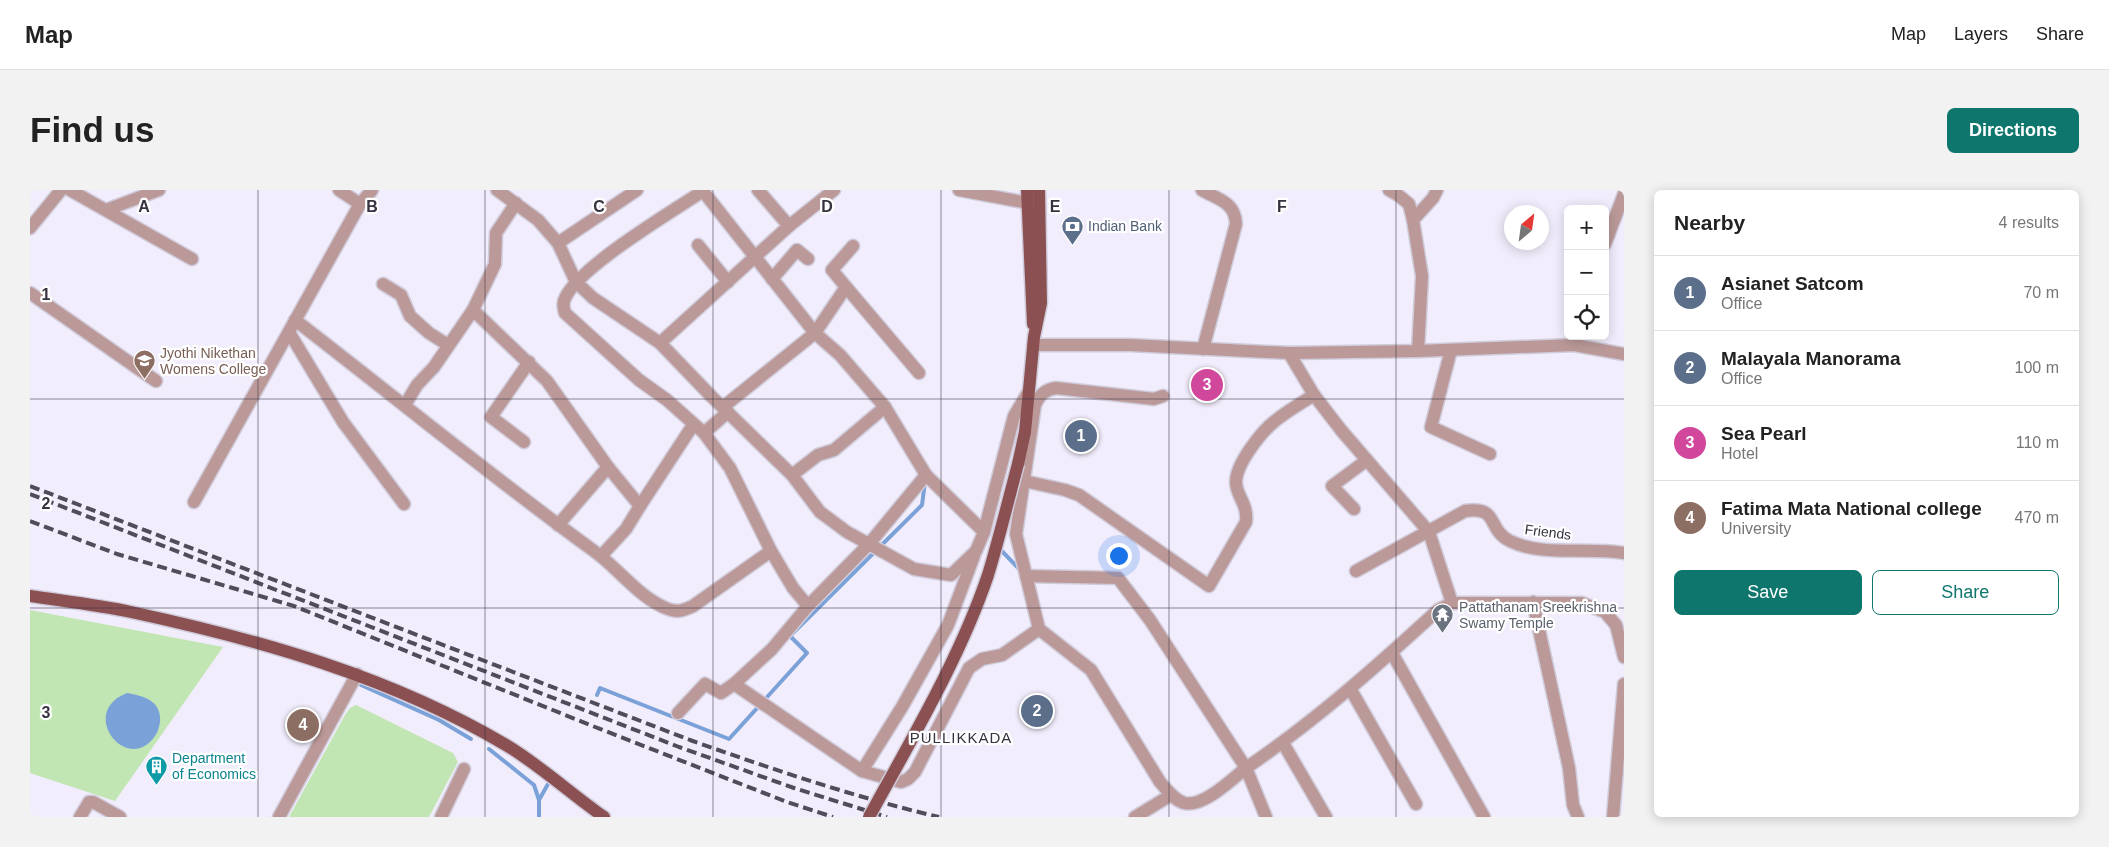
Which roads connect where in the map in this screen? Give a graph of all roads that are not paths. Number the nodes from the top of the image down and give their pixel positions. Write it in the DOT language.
graph roads {
  1 [pos="61,190"];
  2 [pos="70,190"];
  3 [pos="159,190"];
  4 [pos="339,190"];
  5 [pos="372,190"];
  6 [pos="497,190"];
  7 [pos="637,190"];
  8 [pos="758,190"];
  9 [pos="834,190"];
  10 [pos="959,190"];
  11 [pos="1039,190"];
  12 [pos="1202,190"];
  13 [pos="1389,190"];
  14 [pos="1437,190"];
  15 [pos="704,191"];
  16 [pos="1624,194"];
  17 [pos="1028,196"];
  18 [pos="516,203"];
  19 [pos="360,204"];
  20 [pos="106,210"];
  21 [pos="1413,220"];
  22 [pos="790,226"];
  23 [pos="30,228"];
  24 [pos="1609,233"];
  25 [pos="558,243"];
  26 [pos="698,245"];
  27 [pos="853,246"];
  28 [pos="756,257"];
  29 [pos="192,259"];
  30 [pos="808,259"];
  31 [pos="772,279"];
  32 [pos="576,282"];
  33 [pos="728,282"];
  34 [pos="383,284"];
  35 [pos="846,287"];
  36 [pos="30,293"];
  37 [pos="473,310"];
  38 [pos="296,320"];
  39 [pos="289,332"];
  40 [pos="815,333"];
  41 [pos="1034,341"];
  42 [pos="1575,341"];
  43 [pos="660,343"];
  44 [pos="448,345"];
  45 [pos="1203,349"];
  46 [pos="1451,350"];
  47 [pos="1418,352"];
  48 [pos="1289,353"];
  49 [pos="1624,354"];
  50 [pos="529,362"];
  51 [pos="919,373"];
  52 [pos="156,381"];
  53 [pos="1029,386"];
  54 [pos="1043,393"];
  55 [pos="1314,394"];
  56 [pos="1163,396"];
  57 [pos="405,405"];
  58 [pos="885,407"];
  59 [pos="725,410"];
  60 [pos="693,425"];
  61 [pos="704,433"];
  62 [pos="524,442"];
  63 [pos="1490,454"];
  64 [pos="1367,460"];
  65 [pos="608,466"];
  66 [pos="792,474"];
  67 [pos="926,475"];
  68 [pos="1024,481"];
  69 [pos="194,502"];
  70 [pos="404,504"];
  71 [pos="640,506"];
  72 [pos="1354,510"];
  73 [pos="558,525"];
  74 [pos="984,532"];
  75 [pos="1429,532"];
  76 [pos="870,544"];
  77 [pos="771,551"];
  78 [pos="976,551"];
  79 [pos="1624,553"];
  80 [pos="600,556"];
  81 [pos="1356,571"];
  82 [pos="1026,576"];
  83 [pos="30,596"];
  84 [pos="1533,602"];
  85 [pos="1452,604"];
  86 [pos="808,606"];
  87 [pos="1039,629"];
  88 [pos="1392,653"];
  89 [pos="1624,657"];
  90 [pos="356,674"];
  91 [pos="734,684"];
  92 [pos="1624,684"];
  93 [pos="1351,690"];
  94 [pos="678,713"];
  95 [pos="1283,743"];
  96 [pos="1246,768"];
  97 [pos="464,769"];
  98 [pos="862,772"];
  99 [pos="1171,795"];
  100 [pos="1416,804"];
  101 [pos="80,817"];
  102 [pos="120,817"];
  103 [pos="279,817"];
  104 [pos="441,817"];
  105 [pos="604,817"];
  106 [pos="868,817"];
  107 [pos="1135,817"];
  108 [pos="1266,817"];
  109 [pos="1326,817"];
  110 [pos="1484,817"];
  111 [pos="1578,817"];
  112 [pos="1613,817"];
  1 -- 23 [label="street"];
  2 -- 20 [label="street"];
  3 -- 20 [label="street"];
  4 -- 19 [label="street"];
  5 -- 19 [label="street"];
  6 -- 18 [label="street"];
  7 -- 25 [label="street"];
  8 -- 22 [label="street"];
  9 -- 22 [label="street"];
  10 -- 17 [label="street"];
  11 -- 41 [label="main road"];
  12 -- 45 [label="street"];
  13 -- 21 [label="street"];
  14 -- 21 [label="street"];
  15 -- 28 [label="street"];
  15 -- 32 [label="street"];
  16 -- 24 [label="street"];
  17 -- 41 [label="main road"];
  18 -- 25 [label="street"];
  18 -- 37 [label="street"];
  19 -- 38 [label="street"];
  20 -- 29 [label="street"];
  21 -- 47 [label="street"];
  22 -- 28 [label="street"];
  25 -- 32 [label="street"];
  26 -- 33 [label="street"];
  27 -- 35 [label="street"];
  28 -- 31 [label="street"];
  28 -- 33 [label="street"];
  30 -- 31 [label="street"];
  31 -- 40 [label="street"];
  32 -- 43 [label="street"];
  32 -- 60 [label="street"];
  33 -- 43 [label="street"];
  34 -- 44 [label="street"];
  35 -- 40 [label="street"];
  35 -- 51 [label="street"];
  36 -- 52 [label="street"];
  37 -- 44 [label="street"];
  37 -- 50 [label="street"];
  38 -- 39 [label="street"];
  38 -- 57 [label="street"];
  39 -- 69 [label="street"];
  39 -- 70 [label="street"];
  40 -- 58 [label="street"];
  40 -- 59 [label="street"];
  41 -- 45 [label="street"];
  41 -- 53 [label="main road"];
  42 -- 46 [label="street"];
  42 -- 49 [label="street"];
  43 -- 59 [label="street"];
  44 -- 57 [label="street"];
  45 -- 48 [label="street"];
  46 -- 47 [label="street"];
  46 -- 63 [label="street"];
  47 -- 48 [label="street"];
  48 -- 55 [label="street"];
  50 -- 62 [label="street"];
  50 -- 65 [label="street"];
  53 -- 54 [label="street"];
  53 -- 74 [label="street"];
  53 -- 106 [label="main road, bridge"];
  54 -- 56 [label="street"];
  54 -- 68 [label="street"];
  55 -- 64 [label="street"];
  55 -- 68 [label="street"];
  57 -- 73 [label="street"];
  58 -- 66 [label="street"];
  58 -- 67 [label="street"];
  59 -- 61 [label="street"];
  59 -- 66 [label="street"];
  60 -- 61 [label="street"];
  60 -- 71 [label="street"];
  61 -- 77 [label="street"];
  64 -- 72 [label="street"];
  64 -- 75 [label="street"];
  65 -- 71 [label="street"];
  65 -- 73 [label="street"];
  66 -- 76 [label="street"];
  67 -- 74 [label="street"];
  67 -- 76 [label="street"];
  68 -- 82 [label="street"];
  71 -- 80 [label="street"];
  73 -- 80 [label="street"];
  74 -- 78 [label="street"];
  75 -- 79 [label="street, Friends"];
  75 -- 81 [label="street"];
  75 -- 85 [label="street"];
  76 -- 78 [label="street"];
  76 -- 86 [label="street"];
  77 -- 80 [label="street"];
  77 -- 86 [label="street"];
  78 -- 98 [label="street"];
  82 -- 87 [label="street"];
  82 -- 96 [label="street"];
  83 -- 90 [label="main road"];
  84 -- 85 [label="street"];
  84 -- 89 [label="street"];
  84 -- 111 [label="street"];
  85 -- 88 [label="street"];
  86 -- 91 [label="street"];
  87 -- 98 [label="street"];
  87 -- 99 [label="street"];
  88 -- 93 [label="street"];
  88 -- 110 [label="street"];
  90 -- 103 [label="street"];
  90 -- 105 [label="main road"];
  91 -- 94 [label="street"];
  91 -- 98 [label="street"];
  92 -- 112 [label="street"];
  93 -- 95 [label="street"];
  93 -- 100 [label="street"];
  95 -- 96 [label="street"];
  95 -- 109 [label="street"];
  96 -- 99 [label="street"];
  96 -- 108 [label="street"];
  97 -- 104 [label="street"];
  99 -- 107 [label="street"];
  101 -- 102 [label="street"];
}
